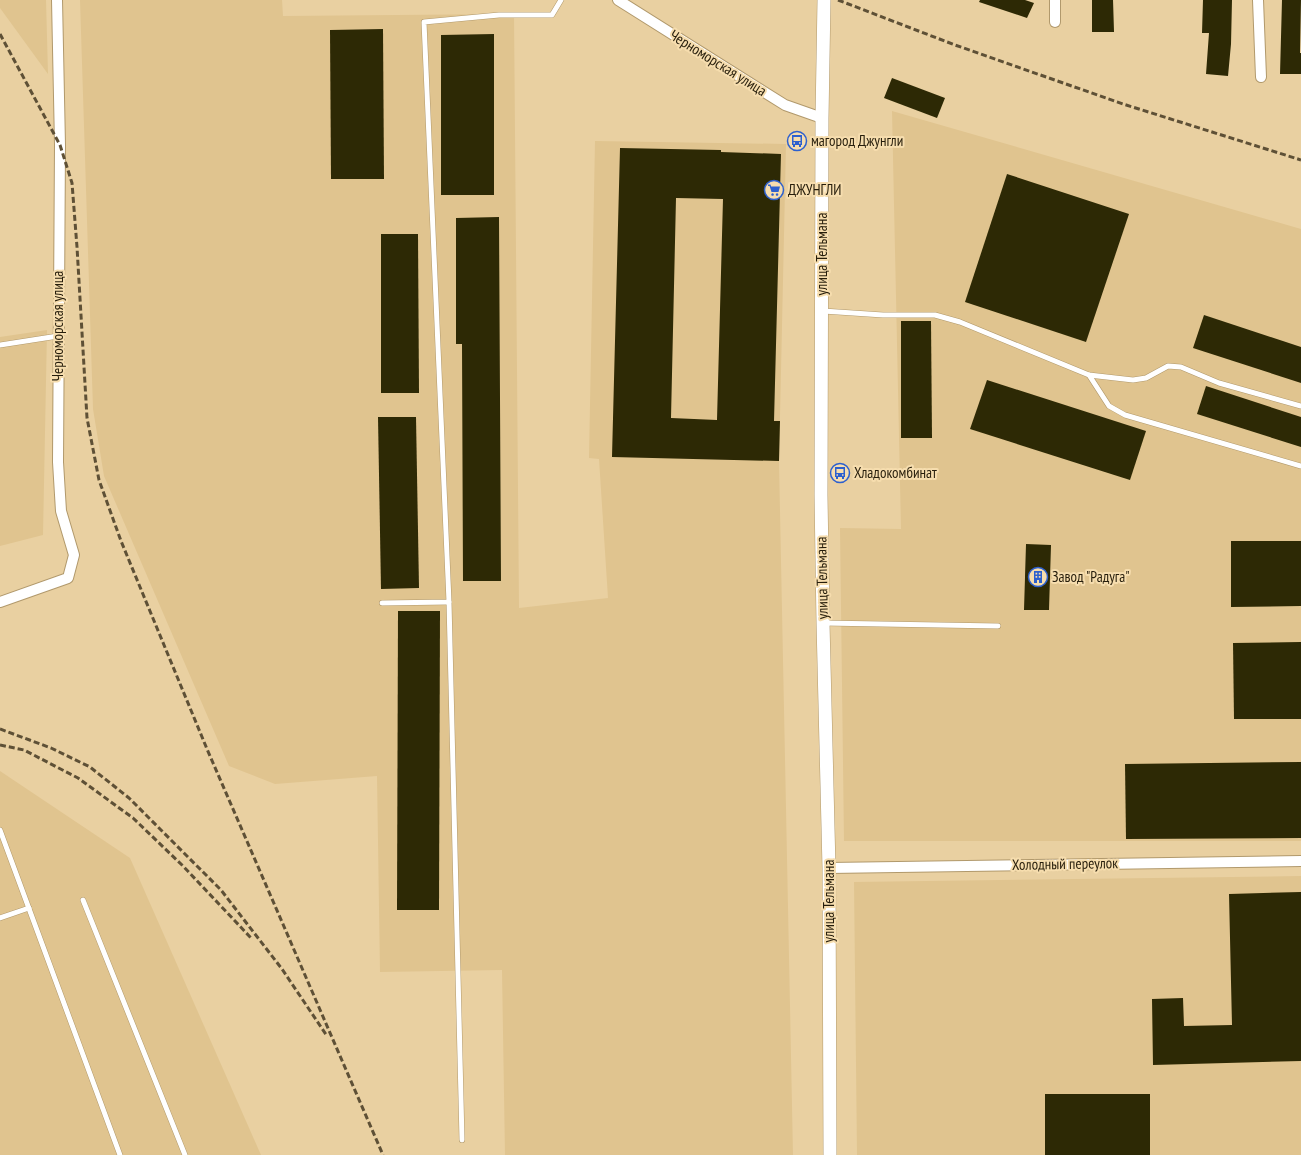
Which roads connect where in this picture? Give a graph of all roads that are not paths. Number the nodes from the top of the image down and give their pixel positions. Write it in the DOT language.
graph roads {
  1 [pos="57,0"];
  2 [pos="561,0"];
  3 [pos="618,0"];
  4 [pos="824,0"];
  5 [pos="1055,0"];
  6 [pos="1258,0"];
  7 [pos="1054,22"];
  8 [pos="1260,77"];
  9 [pos="822,118"];
  10 [pos="822,311"];
  11 [pos="58,336"];
  12 [pos="0,345"];
  13 [pos="1089,375"];
  14 [pos="1301,406"];
  15 [pos="1301,466"];
  16 [pos="0,602"];
  17 [pos="449,602"];
  18 [pos="382,603"];
  19 [pos="822,623"];
  20 [pos="998,626"];
  21 [pos="0,830"];
  22 [pos="1301,861"];
  23 [pos="829,868"];
  24 [pos="83,900"];
  25 [pos="29,908"];
  26 [pos="0,918"];
  27 [pos="462,1140"];
  28 [pos="120,1155"];
  29 [pos="185,1155"];
  30 [pos="830,1155"];
  1 -- 11 [label="street, Черноморская улица"];
  2 -- 17 [label="lane"];
  3 -- 9 [label="street, Черноморская улица"];
  4 -- 9 [label="street, улица Тельмана"];
  5 -- 7 [label="street"];
  6 -- 8 [label="street"];
  9 -- 10 [label="street, улица Тельмана"];
  10 -- 13 [label="lane"];
  10 -- 19 [label="street, улица Тельмана"];
  11 -- 12 [label="lane"];
  11 -- 16 [label="street, Черноморская улица"];
  13 -- 14 [label="lane"];
  13 -- 15 [label="lane"];
  17 -- 18 [label="lane"];
  17 -- 27 [label="lane"];
  19 -- 20 [label="lane"];
  19 -- 23 [label="street, улица Тельмана"];
  21 -- 25 [label="lane"];
  22 -- 23 [label="street, Холодный переулок"];
  23 -- 30 [label="street, улица Тельмана"];
  24 -- 29 [label="lane"];
  25 -- 26 [label="lane"];
  25 -- 28 [label="lane"];
}
